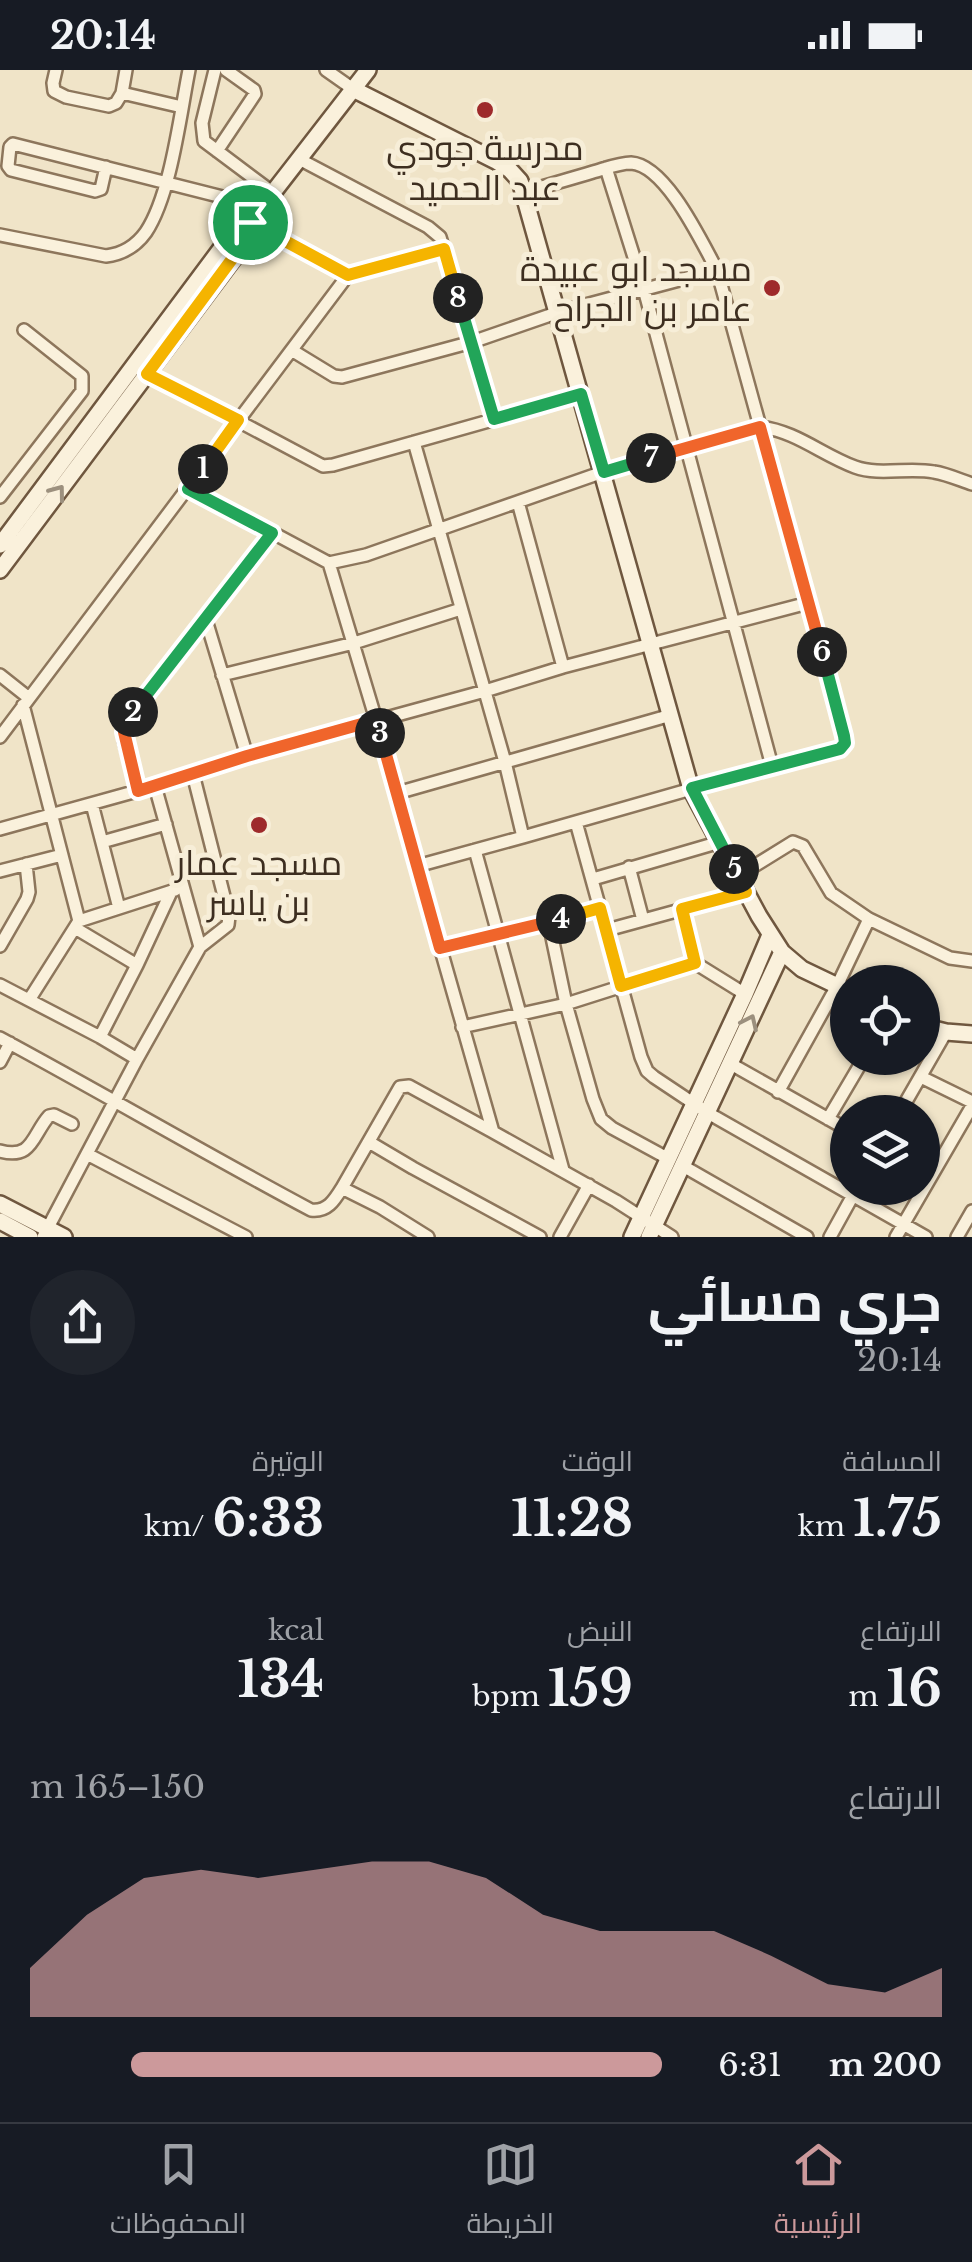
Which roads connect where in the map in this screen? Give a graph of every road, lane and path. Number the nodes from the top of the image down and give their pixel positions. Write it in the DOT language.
graph roads {
  1 [pos="56,70"];
  2 [pos="126,70"];
  3 [pos="189,70"];
  4 [pos="214,70"];
  5 [pos="226,70"];
  6 [pos="326,70"];
  7 [pos="368,70"];
  8 [pos="353,89"];
  9 [pos="122,93"];
  10 [pos="182,107"];
  11 [pos="217,151"];
  12 [pos="299,159"];
  13 [pos="106,167"];
  14 [pos="606,168"];
  15 [pos="167,182"];
  16 [pos="272,192"];
  17 [pos="525,192"];
  18 [pos="262,207"];
  19 [pos="247,226"];
  20 [pos="0,235"];
  21 [pos="444,249"];
  22 [pos="717,270"];
  23 [pos="348,275"];
  24 [pos="644,289"];
  25 [pos="559,312"];
  26 [pos="24,330"];
  27 [pos="472,342"];
  28 [pos="293,351"];
  29 [pos="141,369"];
  30 [pos="581,394"];
  31 [pos="494,419"];
  32 [pos="238,420"];
  33 [pos="760,427"];
  34 [pos="414,442"];
  35 [pos="685,448"];
  36 [pos="604,472"];
  37 [pos="972,484"];
  38 [pos="188,489"];
  39 [pos="0,498"];
  40 [pos="518,502"];
  41 [pos="439,530"];
  42 [pos="272,533"];
  43 [pos="0,544"];
  44 [pos="2,562"];
  45 [pos="329,563"];
  46 [pos="808,603"];
  47 [pos="462,609"];
  48 [pos="206,620"];
  49 [pos="734,622"];
  50 [pos="354,643"];
  51 [pos="649,644"];
  52 [pos="563,666"];
  53 [pos="0,675"];
  54 [pos="222,675"];
  55 [pos="484,691"];
  56 [pos="26,701"];
  57 [pos="671,715"];
  58 [pos="376,720"];
  59 [pos="0,737"];
  60 [pos="247,756"];
  61 [pos="505,762"];
  62 [pos="772,766"];
  63 [pos="193,774"];
  64 [pos="156,786"];
  65 [pos="692,788"];
  66 [pos="138,791"];
  67 [pos="397,793"];
  68 [pos="92,804"];
  69 [pos="53,814"];
  70 [pos="576,822"];
  71 [pos="166,824"];
  72 [pos="0,828"];
  73 [pos="523,836"];
  74 [pos="102,842"];
  75 [pos="720,842"];
  76 [pos="474,850"];
  77 [pos="62,856"];
  78 [pos="26,864"];
  79 [pos="417,866"];
  80 [pos="629,867"];
  81 [pos="0,871"];
  82 [pos="738,876"];
  83 [pos="593,879"];
  84 [pos="177,890"];
  85 [pos="746,892"];
  86 [pos="119,908"];
  87 [pos="600,908"];
  88 [pos="682,909"];
  89 [pos="643,920"];
  90 [pos="869,920"];
  91 [pos="549,923"];
  92 [pos="78,924"];
  93 [pos="607,930"];
  94 [pos="499,934"];
  95 [pos="770,935"];
  96 [pos="0,946"];
  97 [pos="200,947"];
  98 [pos="440,948"];
  99 [pos="782,952"];
  100 [pos="972,960"];
  101 [pos="695,963"];
  102 [pos="138,965"];
  103 [pos="851,965"];
  104 [pos="830,982"];
  105 [pos="0,985"];
  106 [pos="621,986"];
  107 [pos="745,994"];
  108 [pos="28,1000"];
  109 [pos="566,1004"];
  110 [pos="830,1008"];
  111 [pos="521,1013"];
  112 [pos="462,1027"];
  113 [pos="940,1030"];
  114 [pos="946,1032"];
  115 [pos="972,1034"];
  116 [pos="100,1037"];
  117 [pos="5,1041"];
  118 [pos="136,1059"];
  119 [pos="0,1062"];
  120 [pos="731,1064"];
  121 [pos="854,1075"];
  122 [pos="921,1076"];
  123 [pos="778,1092"];
  124 [pos="910,1095"];
  125 [pos="114,1100"];
  126 [pos="694,1103"];
  127 [pos="972,1104"];
  128 [pos="708,1113"];
  129 [pos="828,1120"];
  130 [pos="72,1124"];
  131 [pos="493,1132"];
  132 [pos="369,1142"];
  133 [pos="0,1150"];
  134 [pos="87,1154"];
  135 [pos="676,1163"];
  136 [pos="563,1170"];
  137 [pos="830,1178"];
  138 [pos="589,1185"];
  139 [pos="342,1188"];
  140 [pos="0,1204"];
  141 [pos="847,1205"];
  142 [pos="875,1205"];
  143 [pos="972,1211"];
  144 [pos="0,1221"];
  145 [pos="903,1224"];
  146 [pos="648,1227"];
  147 [pos="45,1232"];
  148 [pos="30,1237"];
  149 [pos="64,1237"];
  150 [pos="246,1237"];
  151 [pos="428,1237"];
  152 [pos="540,1237"];
  153 [pos="560,1237"];
  154 [pos="632,1237"];
  155 [pos="672,1237"];
  156 [pos="807,1237"];
  157 [pos="830,1237"];
  158 [pos="896,1237"];
  159 [pos="926,1237"];
  160 [pos="957,1237"];
  1 -- 9 [label="street"];
  2 -- 9 [label="street"];
  3 -- 10 [label="street"];
  4 -- 11 [label="street"];
  5 -- 11 [label="street"];
  6 -- 8 [label="street"];
  7 -- 8 [label="main road"];
  8 -- 12 [label="main road"];
  8 -- 17 [label="main road"];
  9 -- 10 [label="street"];
  10 -- 15 [label="street"];
  11 -- 16 [label="street"];
  12 -- 16 [label="main road"];
  12 -- 21 [label="street"];
  13 -- 13 [label="street"];
  13 -- 15 [label="street"];
  14 -- 17 [label="street"];
  14 -- 22 [label="street"];
  14 -- 24 [label="street"];
  15 -- 18 [label="street"];
  15 -- 20 [label="street"];
  16 -- 18 [label="main road"];
  17 -- 25 [label="main road"];
  18 -- 19 [label="main road"];
  19 -- 23 [label="street"];
  19 -- 29 [label="main road"];
  21 -- 23 [label="street"];
  21 -- 27 [label="street"];
  22 -- 24 [label="street"];
  22 -- 33 [label="street"];
  23 -- 28 [label="street"];
  24 -- 25 [label="street"];
  24 -- 35 [label="street"];
  25 -- 27 [label="street"];
  25 -- 30 [label="main road"];
  26 -- 39 [label="street"];
  27 -- 28 [label="street"];
  27 -- 31 [label="street"];
  28 -- 32 [label="street"];
  29 -- 32 [label="street"];
  29 -- 43 [label="main road"];
  44 -- 29 [label="main road, one-way"];
  30 -- 31 [label="street"];
  30 -- 36 [label="main road"];
  31 -- 34 [label="street"];
  32 -- 34 [label="street"];
  32 -- 38 [label="street"];
  33 -- 35 [label="street"];
  33 -- 37 [label="street"];
  33 -- 46 [label="street"];
  34 -- 41 [label="street"];
  35 -- 36 [label="street"];
  35 -- 49 [label="street"];
  36 -- 40 [label="street"];
  36 -- 51 [label="main road"];
  38 -- 42 [label="street"];
  38 -- 56 [label="street"];
  40 -- 41 [label="street"];
  40 -- 52 [label="street"];
  41 -- 45 [label="street"];
  41 -- 47 [label="street"];
  42 -- 45 [label="street"];
  42 -- 48 [label="street"];
  45 -- 50 [label="street"];
  46 -- 49 [label="street"];
  46 -- 62 [label="street"];
  47 -- 50 [label="street"];
  47 -- 55 [label="street"];
  48 -- 54 [label="street"];
  48 -- 66 [label="street"];
  49 -- 51 [label="street"];
  49 -- 62 [label="street"];
  50 -- 54 [label="street"];
  50 -- 58 [label="street"];
  51 -- 52 [label="street"];
  51 -- 57 [label="main road"];
  52 -- 55 [label="street"];
  53 -- 56 [label="street"];
  54 -- 60 [label="street"];
  55 -- 58 [label="street"];
  55 -- 61 [label="street"];
  56 -- 59 [label="street"];
  56 -- 69 [label="street"];
  57 -- 61 [label="street"];
  57 -- 65 [label="main road"];
  58 -- 60 [label="street"];
  58 -- 67 [label="street"];
  60 -- 63 [label="street"];
  61 -- 67 [label="street"];
  61 -- 73 [label="street"];
  62 -- 65 [label="street"];
  63 -- 64 [label="street"];
  63 -- 97 [label="street"];
  64 -- 66 [label="street"];
  64 -- 71 [label="street"];
  65 -- 70 [label="street"];
  65 -- 75 [label="main road"];
  66 -- 68 [label="street"];
  67 -- 79 [label="street"];
  68 -- 69 [label="street"];
  68 -- 74 [label="street"];
  69 -- 72 [label="street"];
  69 -- 77 [label="street"];
  70 -- 73 [label="street"];
  70 -- 83 [label="street"];
  71 -- 74 [label="street"];
  71 -- 84 [label="street"];
  73 -- 76 [label="street"];
  74 -- 86 [label="street"];
  75 -- 80 [label="street"];
  75 -- 82 [label="main road"];
  76 -- 79 [label="street"];
  76 -- 94 [label="street"];
  77 -- 78 [label="street"];
  77 -- 92 [label="street"];
  78 -- 81 [label="street"];
  78 -- 96 [label="street"];
  79 -- 98 [label="street"];
  80 -- 83 [label="street"];
  80 -- 89 [label="street"];
  82 -- 85 [label="main road"];
  82 -- 90 [label="street"];
  83 -- 87 [label="street"];
  84 -- 86 [label="street"];
  84 -- 97 [label="street"];
  84 -- 102 [label="street"];
  85 -- 88 [label="street"];
  85 -- 95 [label="main road"];
  86 -- 92 [label="street"];
  87 -- 91 [label="street"];
  87 -- 93 [label="street"];
  88 -- 89 [label="street"];
  88 -- 101 [label="street"];
  89 -- 93 [label="street"];
  90 -- 100 [label="street"];
  90 -- 103 [label="street"];
  91 -- 94 [label="street"];
  91 -- 109 [label="street"];
  92 -- 102 [label="street"];
  92 -- 108 [label="street"];
  93 -- 106 [label="street"];
  94 -- 98 [label="street"];
  94 -- 111 [label="street"];
  95 -- 99 [label="main road"];
  95 -- 107 [label="main road"];
  97 -- 118 [label="street"];
  98 -- 112 [label="street"];
  99 -- 104 [label="main road"];
  120 -- 99 [label="main road, one-way"];
  101 -- 106 [label="street"];
  101 -- 107 [label="street"];
  102 -- 116 [label="street"];
  105 -- 108 [label="street"];
  106 -- 109 [label="street"];
  106 -- 126 [label="street"];
  107 -- 126 [label="main road"];
  108 -- 116 [label="street"];
  109 -- 111 [label="street"];
  109 -- 135 [label="street"];
  110 -- 123 [label="street"];
  111 -- 112 [label="street"];
  111 -- 136 [label="street"];
  112 -- 131 [label="street"];
  113 -- 114 [label="main road"];
  114 -- 115 [label="main road"];
  114 -- 122 [label="street"];
  116 -- 118 [label="street"];
  117 -- 119 [label="street"];
  117 -- 125 [label="street"];
  118 -- 125 [label="street"];
  120 -- 123 [label="street"];
  120 -- 128 [label="main road"];
  121 -- 129 [label="street"];
  122 -- 124 [label="street"];
  122 -- 127 [label="street"];
  123 -- 129 [label="street"];
  125 -- 134 [label="street"];
  125 -- 139 [label="street"];
  126 -- 128 [label="street"];
  126 -- 135 [label="main road"];
  127 -- 145 [label="street"];
  128 -- 135 [label="main road"];
  128 -- 137 [label="street"];
  130 -- 133 [label="street"];
  131 -- 132 [label="street"];
  131 -- 136 [label="street"];
  132 -- 139 [label="street"];
  132 -- 152 [label="street"];
  134 -- 147 [label="street"];
  134 -- 150 [label="street"];
  135 -- 146 [label="main road"];
  135 -- 156 [label="street"];
  136 -- 138 [label="street"];
  138 -- 146 [label="street"];
  138 -- 153 [label="street"];
  139 -- 151 [label="street"];
  140 -- 147 [label="main road"];
  141 -- 157 [label="street"];
  142 -- 145 [label="street"];
  143 -- 160 [label="street"];
  144 -- 148 [label="main road"];
  145 -- 158 [label="street"];
  145 -- 159 [label="street"];
  146 -- 154 [label="main road"];
  146 -- 155 [label="street"];
  147 -- 149 [label="main road"];
}
